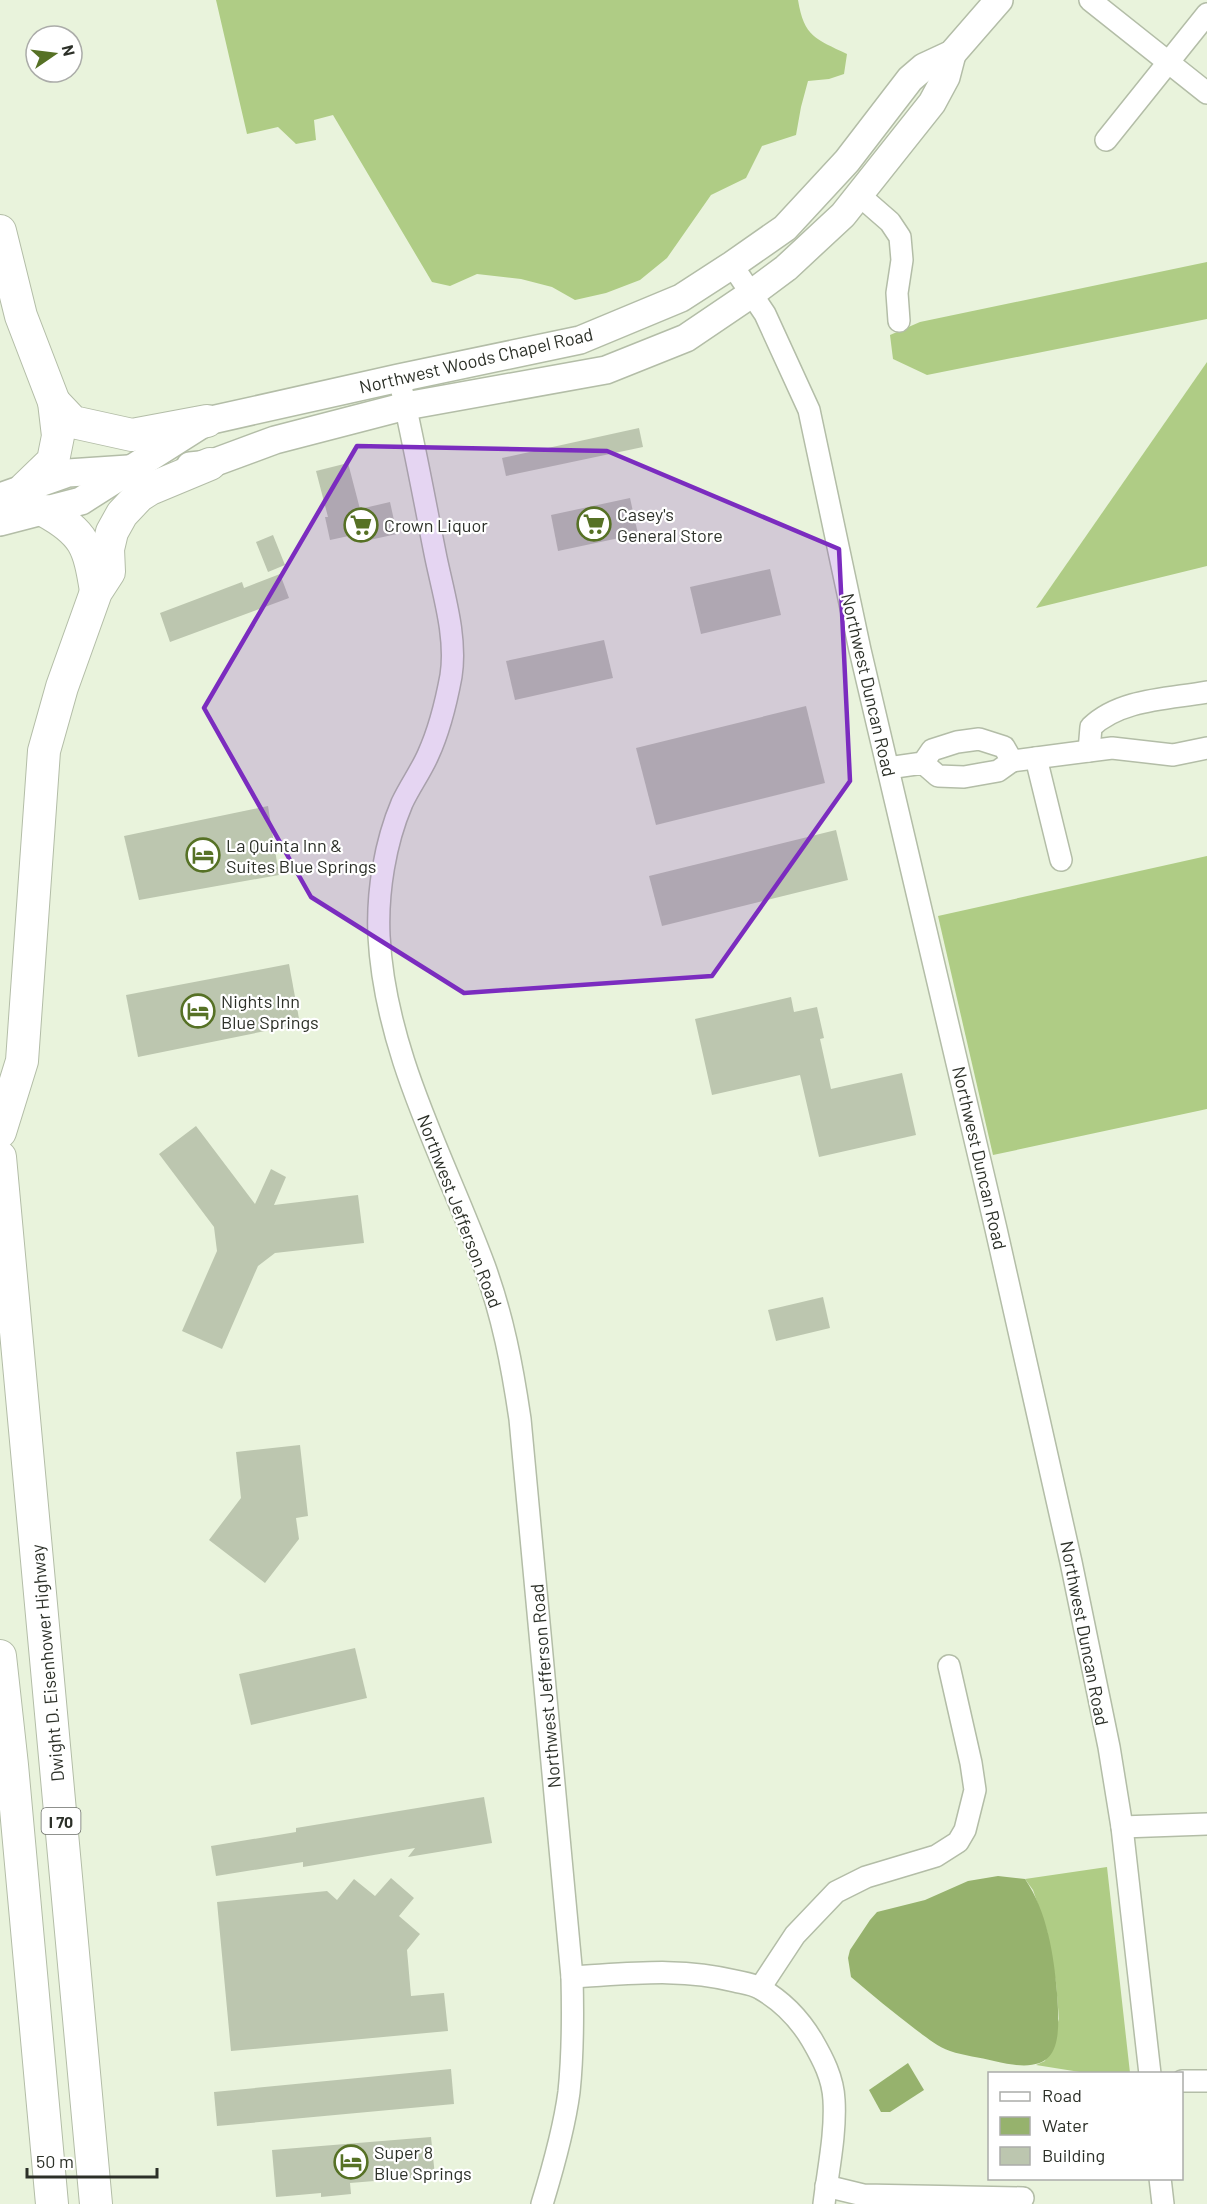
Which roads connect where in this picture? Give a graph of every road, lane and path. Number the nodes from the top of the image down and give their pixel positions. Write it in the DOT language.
graph roads {
  1 [pos="999,0"];
  2 [pos="1090,0"];
  3 [pos="1207,14"];
  4 [pos="952,54"];
  5 [pos="1169,62"];
  6 [pos="1207,93"];
  7 [pos="1106,140"];
  8 [pos="859,195"];
  9 [pos="0,231"];
  10 [pos="732,266"];
  11 [pos="751,294"];
  12 [pos="899,321"];
  13 [pos="399,378"];
  14 [pos="54,402"];
  15 [pos="406,406"];
  16 [pos="207,421"];
  17 [pos="210,464"];
  18 [pos="130,469"];
  19 [pos="23,499"];
  20 [pos="0,522"];
  21 [pos="96,592"];
  22 [pos="1207,692"];
  23 [pos="1207,748"];
  24 [pos="1089,751"];
  25 [pos="1036,758"];
  26 [pos="1012,761"];
  27 [pos="922,764"];
  28 [pos="888,768"];
  29 [pos="1061,860"];
  30 [pos="0,1132"];
  31 [pos="0,1157"];
  32 [pos="0,1656"];
  33 [pos="950,1666"];
  34 [pos="1207,1824"];
  35 [pos="1122,1827"];
  36 [pos="572,1977"];
  37 [pos="760,1988"];
  38 [pos="1150,2072"];
  39 [pos="1183,2081"];
  40 [pos="1207,2081"];
  41 [pos="1160,2180"];
  42 [pos="825,2195"];
  43 [pos="1023,2198"];
  44 [pos="52,2204"];
  45 [pos="96,2204"];
  46 [pos="542,2204"];
  47 [pos="1163,2204"];
  1 -- 4 [label="main road"];
  2 -- 5 [label="street"];
  3 -- 5 [label="street"];
  4 -- 8 [label="main road, Northwest Woods Chapel Road"];
  4 -- 10 [label="main road, Northwest Woods Chapel Road"];
  5 -- 6 [label="street"];
  5 -- 7 [label="street"];
  8 -- 11 [label="main road, Northwest Woods Chapel Road"];
  8 -- 12 [label="street"];
  9 -- 14 [label="highway"];
  10 -- 11 [label="street, Northwest Duncan Road"];
  10 -- 13 [label="main road, Northwest Woods Chapel Road"];
  11 -- 15 [label="main road, Northwest Woods Chapel Road"];
  11 -- 28 [label="street, Northwest Duncan Road"];
  13 -- 15 [label="street, Northwest Jefferson Road"];
  13 -- 16 [label="main road, Northwest Woods Chapel Road"];
  14 -- 16 [label="highway"];
  14 -- 19 [label="highway"];
  15 -- 17 [label="main road, Northwest Woods Chapel Road"];
  15 -- 36 [label="street, Northwest Jefferson Road"];
  16 -- 18 [label="main road, Northwest Woods Chapel Road"];
  17 -- 18 [label="main road, Northwest Woods Chapel Road"];
  17 -- 21 [label="highway"];
  18 -- 19 [label="main road, Northwest Woods Chapel Road"];
  19 -- 20 [label="main road, Northwest Woods Chapel Road"];
  19 -- 21 [label="highway"];
  21 -- 30 [label="highway"];
  22 -- 24 [label="street"];
  23 -- 24 [label="street"];
  24 -- 25 [label="street"];
  25 -- 26 [label="street"];
  25 -- 29 [label="street"];
  26 -- 27 [label="street"];
  26 -- 27 [label="street"];
  27 -- 28 [label="street"];
  28 -- 35 [label="street, Northwest Duncan Road"];
  31 -- 45 [label="highway, Dwight D. Eisenhower Highway / I 70"];
  32 -- 44 [label="highway, I 70"];
  33 -- 37 [label="street"];
  34 -- 35 [label="street"];
  35 -- 38 [label="street, Northwest Duncan Road"];
  36 -- 37 [label="street"];
  36 -- 46 [label="street, Northwest Jefferson Road"];
  37 -- 42 [label="street"];
  39 -- 40 [label="street"];
  41 -- 47 [label="street"];
  42 -- 43 [label="street"];
}
